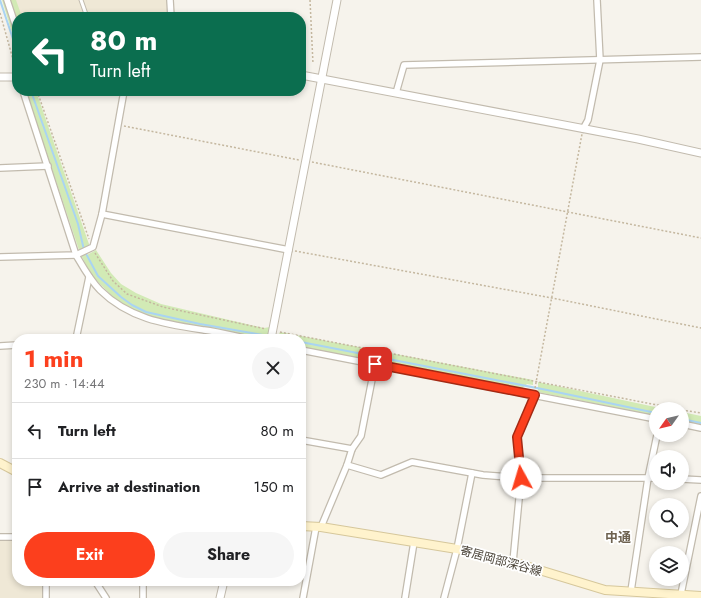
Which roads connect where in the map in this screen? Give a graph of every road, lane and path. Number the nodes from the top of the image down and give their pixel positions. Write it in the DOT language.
graph roads {
  1 [pos="7,0"];
  2 [pos="81,0"];
  3 [pos="170,0"];
  4 [pos="310,0"];
  5 [pos="338,0"];
  6 [pos="597,0"];
  7 [pos="85,12"];
  8 [pos="171,12"];
  9 [pos="0,13"];
  10 [pos="12,15"];
  11 [pos="12,55"];
  12 [pos="701,57"];
  13 [pos="600,60"];
  14 [pos="313,64"];
  15 [pos="306,76"];
  16 [pos="12,77"];
  17 [pos="0,78"];
  18 [pos="322,79"];
  19 [pos="396,93"];
  20 [pos="25,96"];
  21 [pos="39,96"];
  22 [pos="123,96"];
  23 [pos="117,124"];
  24 [pos="583,129"];
  25 [pos="701,153"];
  26 [pos="306,161"];
  27 [pos="48,166"];
  28 [pos="0,168"];
  29 [pos="568,213"];
  30 [pos="102,214"];
  31 [pos="701,238"];
  32 [pos="92,248"];
  33 [pos="289,250"];
  34 [pos="78,254"];
  35 [pos="0,256"];
  36 [pos="89,277"];
  37 [pos="552,298"];
  38 [pos="701,328"];
  39 [pos="273,330"];
  40 [pos="218,332"];
  41 [pos="77,334"];
  42 [pos="227,334"];
  43 [pos="272,334"];
  44 [pos="293,334"];
  45 [pos="306,337"];
  46 [pos="12,345"];
  47 [pos="0,346"];
  48 [pos="306,351"];
  49 [pos="375,364"];
  50 [pos="536,382"];
  51 [pos="535,393"];
  52 [pos="649,403"];
  53 [pos="689,411"];
  54 [pos="701,414"];
  55 [pos="649,417"];
  56 [pos="689,425"];
  57 [pos="701,428"];
  58 [pos="306,441"];
  59 [pos="656,442"];
  60 [pos="352,449"];
  61 [pos="0,463"];
  62 [pos="347,466"];
  63 [pos="12,469"];
  64 [pos="472,473"];
  65 [pos="521,478"];
  66 [pos="648,478"];
  67 [pos="689,479"];
  68 [pos="701,480"];
  69 [pos="701,496"];
  70 [pos="306,526"];
  71 [pos="318,527"];
  72 [pos="0,537"];
  73 [pos="12,537"];
  74 [pos="414,542"];
  75 [pos="458,549"];
  76 [pos="513,562"];
  77 [pos="306,584"];
  78 [pos="46,586"];
  79 [pos="98,586"];
  80 [pos="143,586"];
  81 [pos="223,586"];
  82 [pos="306,586"];
  83 [pos="631,591"];
  84 [pos="681,594"];
  85 [pos="668,596"];
  86 [pos="701,596"];
  87 [pos="46,598"];
  88 [pos="106,598"];
  89 [pos="143,598"];
  90 [pos="220,598"];
  91 [pos="303,598"];
  92 [pos="405,598"];
  93 [pos="444,598"];
  1 -- 10 [label="street"];
  2 -- 7 [label="lane"];
  3 -- 8 [label="street"];
  4 -- 14 [label="path"];
  5 -- 18 [label="street"];
  6 -- 13 [label="street"];
  9 -- 11 [label="path"];
  12 -- 13 [label="street"];
  13 -- 19 [label="street"];
  13 -- 24 [label="street"];
  15 -- 18 [label="street"];
  16 -- 17 [label="street"];
  18 -- 19 [label="street"];
  18 -- 26 [label="street"];
  19 -- 24 [label="street"];
  20 -- 27 [label="street"];
  21 -- 32 [label="path"];
  22 -- 23 [label="street"];
  23 -- 26 [label="path"];
  23 -- 30 [label="street"];
  24 -- 25 [label="street"];
  24 -- 29 [label="path"];
  26 -- 29 [label="path"];
  26 -- 33 [label="street"];
  27 -- 28 [label="street"];
  27 -- 34 [label="street"];
  29 -- 31 [label="path"];
  29 -- 37 [label="path"];
  30 -- 32 [label="street"];
  30 -- 33 [label="street"];
  32 -- 34 [label="street"];
  32 -- 39 [label="path"];
  33 -- 37 [label="path"];
  33 -- 39 [label="street"];
  34 -- 35 [label="street"];
  34 -- 36 [label="street"];
  36 -- 40 [label="street"];
  36 -- 41 [label="street"];
  37 -- 38 [label="path"];
  37 -- 50 [label="path"];
  39 -- 43 [label="street"];
  39 -- 44 [label="path"];
  40 -- 42 [label="street"];
  45 -- 50 [label="path"];
  46 -- 47 [label="street"];
  48 -- 49 [label="street"];
  49 -- 51 [label="street"];
  49 -- 60 [label="street"];
  50 -- 51 [label="path"];
  50 -- 52 [label="path"];
  51 -- 55 [label="street"];
  51 -- 65 [label="street"];
  53 -- 54 [label="path"];
  56 -- 57 [label="street"];
  58 -- 60 [label="street"];
  59 -- 66 [label="street"];
  60 -- 62 [label="street"];
  61 -- 63 [label="main road"];
  62 -- 64 [label="street"];
  62 -- 71 [label="street"];
  64 -- 65 [label="street"];
  64 -- 75 [label="street"];
  65 -- 66 [label="street"];
  65 -- 76 [label="street"];
  66 -- 83 [label="street"];
  67 -- 68 [label="street"];
  69 -- 84 [label="street"];
  70 -- 71 [label="main road, 寄居岡部深谷線"];
  71 -- 74 [label="main road, 寄居岡部深谷線"];
  71 -- 77 [label="street"];
  72 -- 73 [label="street"];
  74 -- 75 [label="main road, 寄居岡部深谷線"];
  74 -- 92 [label="street"];
  75 -- 76 [label="main road, 寄居岡部深谷線"];
  75 -- 93 [label="street"];
  76 -- 83 [label="main road, 寄居岡部深谷線"];
  78 -- 87 [label="street"];
  79 -- 88 [label="street"];
  80 -- 89 [label="street"];
  81 -- 90 [label="street"];
  82 -- 91 [label="street"];
  83 -- 85 [label="main road, 寄居岡部深谷線"];
  84 -- 85 [label="main road, 寄居岡部深谷線"];
  84 -- 86 [label="main road, 寄居岡部深谷線"];
}
